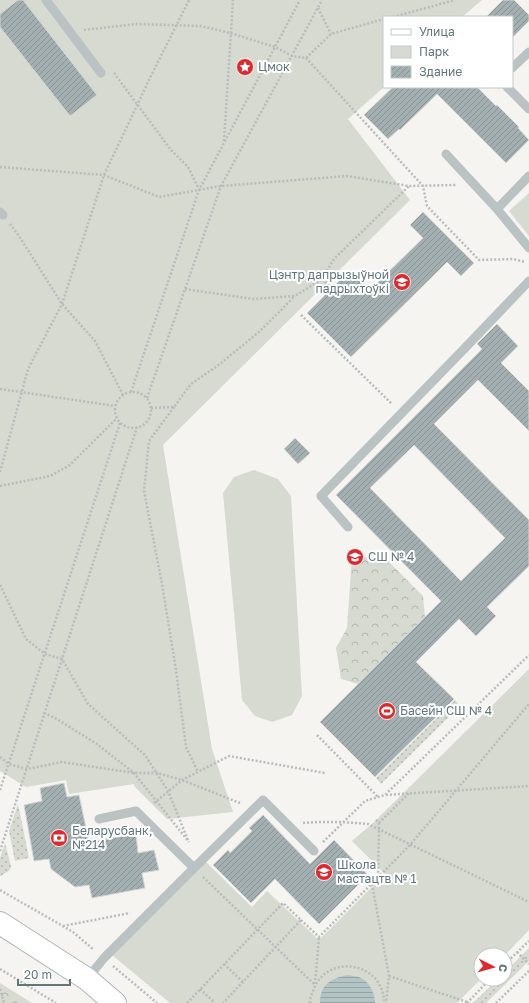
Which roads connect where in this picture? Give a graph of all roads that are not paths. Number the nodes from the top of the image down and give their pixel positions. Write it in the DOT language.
graph roads {
  1 [pos="46,0"];
  2 [pos="529,52"];
  3 [pos="513,67"];
  4 [pos="101,73"];
  5 [pos="508,88"];
  6 [pos="529,109"];
  7 [pos="446,154"];
  8 [pos="529,176"];
  9 [pos="497,208"];
  10 [pos="529,248"];
  11 [pos="529,281"];
  12 [pos="348,526"];
  13 [pos="99,818"];
  14 [pos="314,851"];
  15 [pos="194,868"];
  16 [pos="0,923"];
  17 [pos="87,979"];
  18 [pos="115,1003"];
  1 -- 4 [label="lane"];
  2 -- 3 [label="lane"];
  5 -- 6 [label="lane"];
  7 -- 9 [label="lane"];
  8 -- 9 [label="lane"];
  9 -- 10 [label="lane"];
  11 -- 12 [label="lane"];
  13 -- 15 [label="lane"];
  14 -- 15 [label="lane"];
  15 -- 17 [label="lane"];
  16 -- 17 [label="street"];
  17 -- 18 [label="street"];
}
